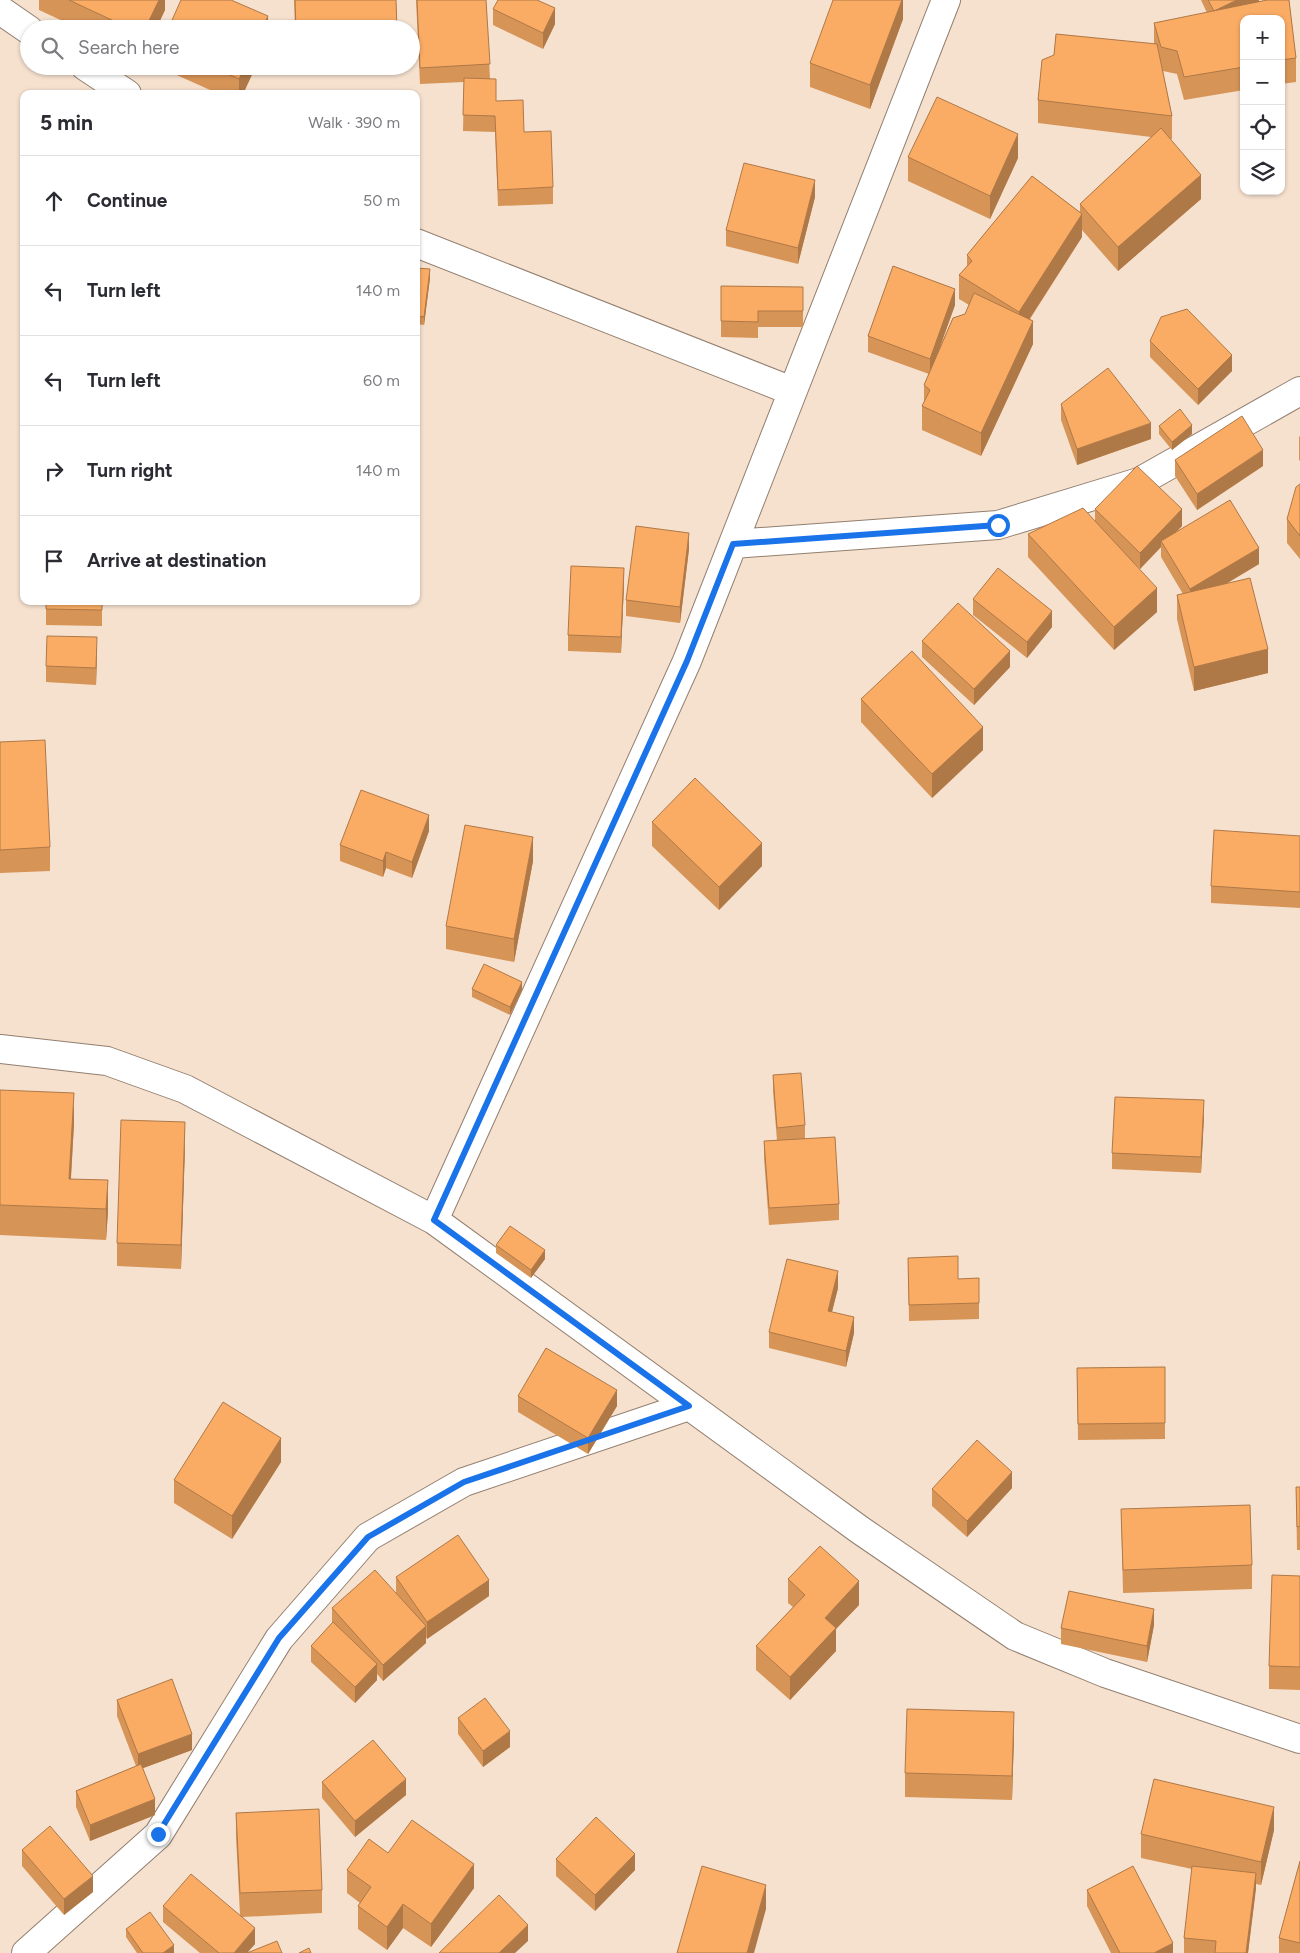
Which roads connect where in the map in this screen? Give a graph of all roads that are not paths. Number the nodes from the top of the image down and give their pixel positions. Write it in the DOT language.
graph roads {
  1 [pos="946,0"];
  2 [pos="0,10"];
  3 [pos="20,24"];
  4 [pos="98,75"];
  5 [pos="121,90"];
  6 [pos="420,245"];
  7 [pos="1300,391"];
  8 [pos="792,392"];
  9 [pos="733,544"];
  10 [pos="0,1049"];
  11 [pos="434,1220"];
  12 [pos="689,1406"];
  13 [pos="1300,1739"];
  14 [pos="26,1953"];
  1 -- 8 [label="street"];
  2 -- 3 [label="street"];
  4 -- 5 [label="street"];
  6 -- 8 [label="street"];
  7 -- 9 [label="street"];
  8 -- 9 [label="street"];
  9 -- 11 [label="street"];
  10 -- 11 [label="street"];
  11 -- 12 [label="street"];
  12 -- 13 [label="street"];
  12 -- 14 [label="street"];
}
